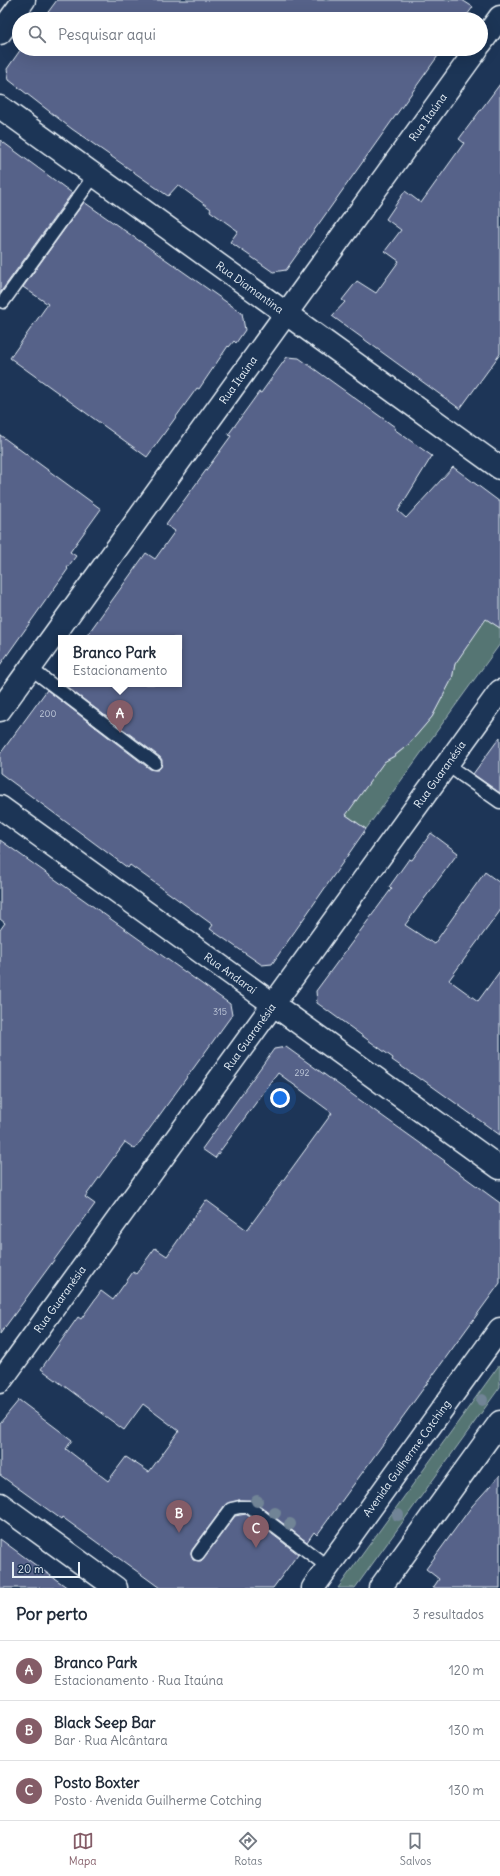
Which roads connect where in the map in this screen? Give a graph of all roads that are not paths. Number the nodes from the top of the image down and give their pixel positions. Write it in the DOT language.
graph roads {
  1 [pos="24,0"];
  2 [pos="15,12"];
  3 [pos="12,16"];
  4 [pos="500,17"];
  5 [pos="0,33"];
  6 [pos="488,33"];
  7 [pos="472,56"];
  8 [pos="0,107"];
  9 [pos="94,176"];
  10 [pos="3,302"];
  11 [pos="285,313"];
  12 [pos="500,468"];
  13 [pos="30,668"];
  14 [pos="500,690"];
  15 [pos="0,710"];
  16 [pos="155,763"];
  17 [pos="446,764"];
  18 [pos="500,802"];
  19 [pos="0,807"];
  20 [pos="273,1005"];
  21 [pos="500,1168"];
  22 [pos="500,1329"];
  23 [pos="0,1382"];
  24 [pos="500,1422"];
  25 [pos="0,1504"];
  26 [pos="198,1554"];
  27 [pos="328,1567"];
  28 [pos="116,1588"];
  29 [pos="313,1588"];
  30 [pos="380,1588"];
  1 -- 2 [label="street"];
  3 -- 5 [label="street"];
  4 -- 6 [label="street"];
  7 -- 11 [label="street, Rua Itaúna"];
  8 -- 9 [label="street, Rua Diamantina"];
  9 -- 10 [label="lane"];
  9 -- 11 [label="street, Rua Diamantina"];
  11 -- 12 [label="street, Rua Diamantina"];
  11 -- 13 [label="street, Rua Itaúna"];
  13 -- 15 [label="street, Rua Itaúna"];
  13 -- 16 [label="lane"];
  14 -- 17 [label="street, Rua Guaranésia"];
  17 -- 18 [label="lane"];
  17 -- 20 [label="street, Rua Guaranésia"];
  19 -- 20 [label="street, Rua Andaraí"];
  20 -- 21 [label="street, Rua Andaraí"];
  20 -- 23 [label="street, Rua Guaranésia"];
  22 -- 27 [label="street, Avenida Guilherme Cotching"];
  24 -- 30 [label="street"];
  25 -- 28 [label="street"];
  26 -- 27 [label="lane"];
  27 -- 29 [label="street, Avenida Guilherme Cotching"];
}
